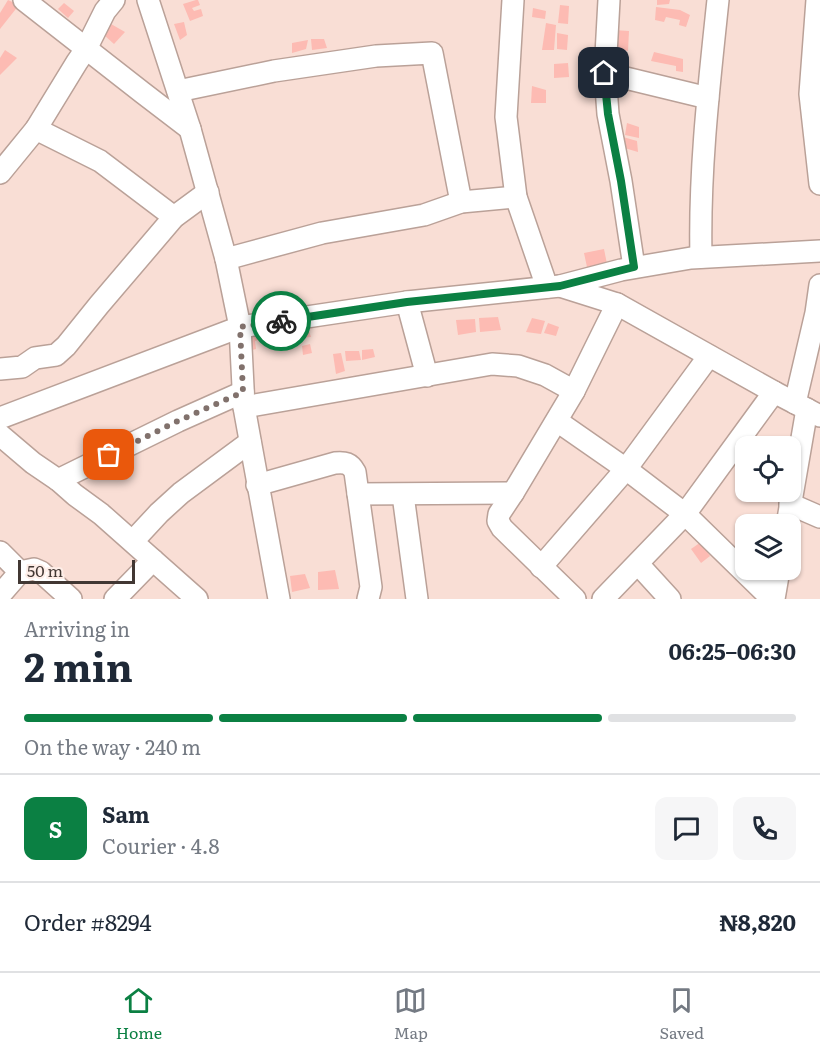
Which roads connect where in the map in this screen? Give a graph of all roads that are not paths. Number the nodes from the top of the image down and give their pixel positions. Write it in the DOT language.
graph roads {
  1 [pos="24,0"];
  2 [pos="114,0"];
  3 [pos="148,0"];
  4 [pos="513,0"];
  5 [pos="609,0"];
  6 [pos="718,0"];
  7 [pos="817,0"];
  8 [pos="86,49"];
  9 [pos="604,73"];
  10 [pos="178,92"];
  11 [pos="815,94"];
  12 [pos="708,98"];
  13 [pos="36,129"];
  14 [pos="190,129"];
  15 [pos="0,173"];
  16 [pos="820,184"];
  17 [pos="208,192"];
  18 [pos="516,197"];
  19 [pos="460,202"];
  20 [pos="174,217"];
  21 [pos="820,251"];
  22 [pos="701,257"];
  23 [pos="226,259"];
  24 [pos="634,267"];
  25 [pos="820,285"];
  26 [pos="553,286"];
  27 [pos="407,302"];
  28 [pos="617,304"];
  29 [pos="818,313"];
  30 [pos="240,327"];
  31 [pos="709,356"];
  32 [pos="0,369"];
  33 [pos="427,376"];
  34 [pos="574,392"];
  35 [pos="774,392"];
  36 [pos="243,400"];
  37 [pos="807,409"];
  38 [pos="0,418"];
  39 [pos="557,421"];
  40 [pos="0,435"];
  41 [pos="250,442"];
  42 [pos="626,469"];
  43 [pos="58,480"];
  44 [pos="257,485"];
  45 [pos="513,493"];
  46 [pos="358,494"];
  47 [pos="403,495"];
  48 [pos="790,504"];
  49 [pos="685,514"];
  50 [pos="789,514"];
  51 [pos="820,517"];
  52 [pos="133,542"];
  53 [pos="0,552"];
  54 [pos="153,560"];
  55 [pos="638,564"];
  56 [pos="541,567"];
  57 [pos="20,572"];
  58 [pos="777,580"];
  59 [pos="0,596"];
  60 [pos="72,599"];
  61 [pos="115,599"];
  62 [pos="197,599"];
  63 [pos="279,599"];
  64 [pos="368,599"];
  65 [pos="417,599"];
  66 [pos="575,599"];
  67 [pos="603,599"];
  68 [pos="670,599"];
  69 [pos="773,599"];
  1 -- 8 [label="street"];
  2 -- 8 [label="street"];
  3 -- 10 [label="street"];
  4 -- 18 [label="street"];
  5 -- 9 [label="street"];
  6 -- 12 [label="street"];
  7 -- 11 [label="street"];
  8 -- 13 [label="street"];
  8 -- 14 [label="street"];
  9 -- 12 [label="street"];
  9 -- 24 [label="street"];
  10 -- 14 [label="street"];
  10 -- 19 [label="street"];
  11 -- 16 [label="street"];
  12 -- 22 [label="street"];
  13 -- 15 [label="street"];
  13 -- 20 [label="street"];
  14 -- 17 [label="street"];
  17 -- 20 [label="street"];
  17 -- 23 [label="street"];
  18 -- 19 [label="street"];
  18 -- 26 [label="street"];
  19 -- 23 [label="street"];
  20 -- 32 [label="street"];
  21 -- 22 [label="street"];
  22 -- 24 [label="street"];
  23 -- 30 [label="street"];
  24 -- 26 [label="street"];
  25 -- 29 [label="street"];
  26 -- 27 [label="street"];
  26 -- 28 [label="street"];
  27 -- 30 [label="street"];
  27 -- 33 [label="street"];
  28 -- 31 [label="street"];
  28 -- 34 [label="street"];
  29 -- 37 [label="street"];
  30 -- 36 [label="street"];
  30 -- 38 [label="street"];
  31 -- 35 [label="street"];
  31 -- 42 [label="street"];
  33 -- 34 [label="street"];
  33 -- 36 [label="street"];
  34 -- 39 [label="street"];
  35 -- 37 [label="street"];
  35 -- 49 [label="street"];
  36 -- 41 [label="street"];
  36 -- 43 [label="street"];
  37 -- 48 [label="street"];
  39 -- 42 [label="street"];
  39 -- 45 [label="street"];
  40 -- 43 [label="street"];
  41 -- 44 [label="street"];
  41 -- 52 [label="street"];
  42 -- 49 [label="street"];
  42 -- 56 [label="street"];
  43 -- 52 [label="street"];
  44 -- 46 [label="street"];
  44 -- 63 [label="street"];
  45 -- 47 [label="street"];
  45 -- 56 [label="street"];
  46 -- 47 [label="street"];
  46 -- 64 [label="street"];
  47 -- 65 [label="street"];
  48 -- 50 [label="street"];
  48 -- 51 [label="street"];
  49 -- 55 [label="street"];
  49 -- 69 [label="street"];
  52 -- 54 [label="street"];
  53 -- 57 [label="street"];
  54 -- 61 [label="street"];
  54 -- 62 [label="street"];
  55 -- 67 [label="street"];
  55 -- 68 [label="street"];
  56 -- 66 [label="street"];
  57 -- 59 [label="street"];
  57 -- 60 [label="street"];
  58 -- 69 [label="street"];
}
